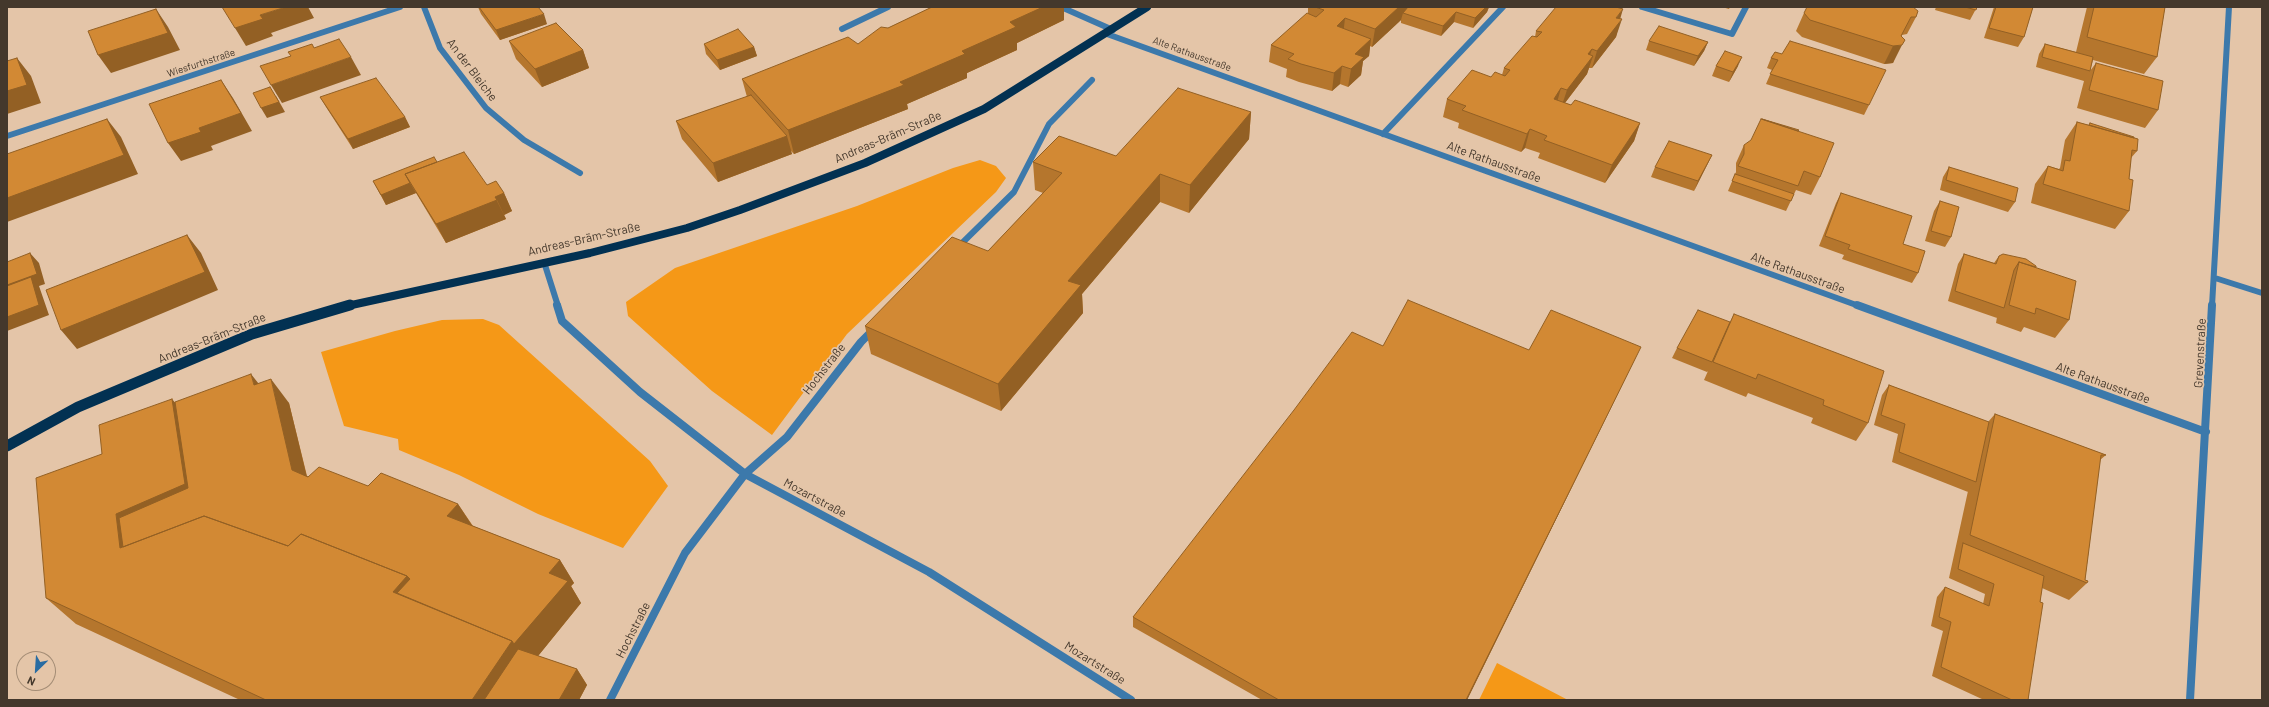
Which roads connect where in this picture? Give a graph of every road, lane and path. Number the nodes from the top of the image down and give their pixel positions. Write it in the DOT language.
graph roads {
  1 [pos="400,7"];
  2 [pos="424,7"];
  3 [pos="888,7"];
  4 [pos="1061,7"];
  5 [pos="1147,7"];
  6 [pos="1502,7"];
  7 [pos="1642,7"];
  8 [pos="1746,7"];
  9 [pos="2229,7"];
  10 [pos="842,29"];
  11 [pos="1110,32"];
  12 [pos="1092,80"];
  13 [pos="1383,134"];
  14 [pos="7,136"];
  15 [pos="580,173"];
  16 [pos="952,253"];
  17 [pos="544,262"];
  18 [pos="2214,278"];
  19 [pos="2262,293"];
  20 [pos="878,325"];
  21 [pos="2206,432"];
  22 [pos="7,446"];
  23 [pos="745,474"];
  24 [pos="610,700"];
  25 [pos="1130,700"];
  26 [pos="2190,700"];
  1 -- 14 [label="street, Wiesfurthstraße"];
  2 -- 15 [label="street, An der Bleiche"];
  3 -- 10 [label="street"];
  4 -- 11 [label="street, Alte Rathausstraße"];
  5 -- 11 [label="main road, Andreas-Bräm-Straße"];
  6 -- 13 [label="street"];
  7 -- 8 [label="street"];
  9 -- 18 [label="street, Grevenstraße"];
  11 -- 13 [label="street, Alte Rathausstraße"];
  11 -- 17 [label="main road, Andreas-Bräm-Straße"];
  12 -- 16 [label="street"];
  13 -- 21 [label="street, Alte Rathausstraße"];
  17 -- 22 [label="main road, Andreas-Bräm-Straße"];
  17 -- 23 [label="street, Mozartstraße"];
  18 -- 19 [label="street"];
  18 -- 21 [label="street, Grevenstraße"];
  20 -- 23 [label="street, Hochstraße"];
  21 -- 26 [label="street, Grevenstraße"];
  23 -- 24 [label="street, Hochstraße"];
  23 -- 25 [label="street, Mozartstraße"];
}
